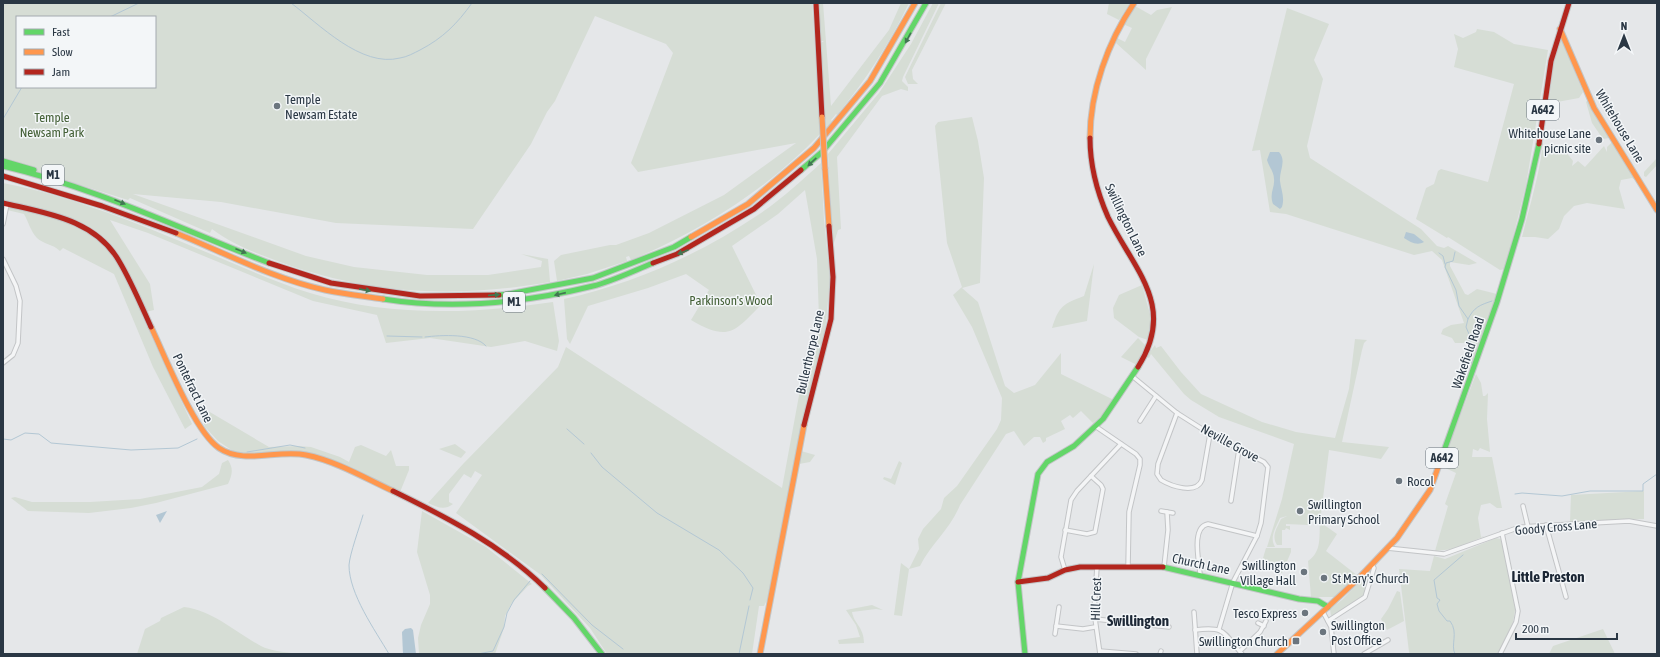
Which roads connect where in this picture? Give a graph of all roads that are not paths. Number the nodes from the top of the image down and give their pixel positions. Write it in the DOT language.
graph roads {
  1 [pos="816,3"];
  2 [pos="915,3"];
  3 [pos="926,3"];
  4 [pos="1134,3"];
  5 [pos="1569,3"];
  6 [pos="1560,29"];
  7 [pos="3,161"];
  8 [pos="3,166"];
  9 [pos="3,176"];
  10 [pos="102,195"];
  11 [pos="5,204"];
  12 [pos="1657,210"];
  13 [pos="3,224"];
  14 [pos="3,259"];
  15 [pos="3,363"];
  16 [pos="1132,376"];
  17 [pos="1156,396"];
  18 [pos="1177,413"];
  19 [pos="1140,422"];
  20 [pos="1095,426"];
  21 [pos="1210,434"];
  22 [pos="1121,444"];
  23 [pos="1239,449"];
  24 [pos="1091,476"];
  25 [pos="1231,501"];
  26 [pos="1523,506"];
  27 [pos="1161,510"];
  28 [pos="1167,512"];
  29 [pos="1173,513"];
  30 [pos="1546,525"];
  31 [pos="1657,526"];
  32 [pos="1528,527"];
  33 [pos="1065,530"];
  34 [pos="1502,534"];
  35 [pos="1257,536"];
  36 [pos="1386,548"];
  37 [pos="1372,565"];
  38 [pos="1097,567"];
  39 [pos="1128,567"];
  40 [pos="1164,567"];
  41 [pos="1065,570"];
  42 [pos="1200,574"];
  43 [pos="1018,582"];
  44 [pos="1233,582"];
  45 [pos="1566,597"];
  46 [pos="1059,607"];
  47 [pos="1328,607"];
  48 [pos="1194,612"];
  49 [pos="1323,612"];
  50 [pos="1095,619"];
  51 [pos="1160,620"];
  52 [pos="1266,621"];
  53 [pos="1328,621"];
  54 [pos="1258,623"];
  55 [pos="1056,626"];
  56 [pos="1159,626"];
  57 [pos="1264,626"];
  58 [pos="1095,627"];
  59 [pos="1169,627"];
  60 [pos="1219,629"];
  61 [pos="1195,630"];
  62 [pos="1055,634"];
  63 [pos="1388,640"];
  64 [pos="1100,652"];
  65 [pos="1241,652"];
  66 [pos="602,654"];
  67 [pos="760,654"];
  68 [pos="1025,654"];
  69 [pos="1136,654"];
  70 [pos="1198,654"];
  71 [pos="1277,654"];
  72 [pos="1334,654"];
  73 [pos="1364,654"];
  74 [pos="1500,654"];
  1 -- 67 [label="main road, Bullerthorpe Lane, bridge"];
  10 -- 2 [label="main road, M1, one-way"];
  3 -- 9 [label="main road, M1, one-way"];
  4 -- 16 [label="main road, Swillington Lane"];
  5 -- 6 [label="main road, Wakefield Road / A642"];
  6 -- 12 [label="main road, Whitehouse Lane"];
  6 -- 36 [label="main road, Wakefield Road / A642"];
  7 -- 10 [label="main road, M1"];
  8 -- 10 [label="main road, M1"];
  11 -- 13 [label="street"];
  11 -- 66 [label="main road, Pontefract Lane"];
  14 -- 15 [label="street"];
  16 -- 17 [label="street, Neville Grove"];
  16 -- 20 [label="main road, Swillington Lane"];
  17 -- 18 [label="street, Neville Grove"];
  17 -- 19 [label="street"];
  18 -- 21 [label="street, Neville Grove"];
  18 -- 21 [label="street"];
  20 -- 22 [label="street"];
  20 -- 43 [label="main road, Swillington Lane"];
  21 -- 23 [label="street, Neville Grove"];
  22 -- 24 [label="street"];
  22 -- 39 [label="street"];
  23 -- 25 [label="street"];
  23 -- 35 [label="street, Neville Grove"];
  24 -- 33 [label="street"];
  24 -- 33 [label="street"];
  26 -- 32 [label="street"];
  27 -- 28 [label="street"];
  28 -- 29 [label="street"];
  28 -- 40 [label="street"];
  30 -- 31 [label="street, Goody Cross Lane"];
  30 -- 32 [label="street, Goody Cross Lane"];
  30 -- 45 [label="street"];
  32 -- 34 [label="street, Goody Cross Lane"];
  33 -- 41 [label="street"];
  34 -- 36 [label="street, Goody Cross Lane"];
  34 -- 74 [label="street"];
  35 -- 42 [label="street"];
  35 -- 44 [label="street, Neville Grove"];
  36 -- 37 [label="main road, Wakefield Road / A642"];
  37 -- 47 [label="main road, Wakefield Road / A642"];
  37 -- 53 [label="street"];
  38 -- 39 [label="main road, Church Lane"];
  38 -- 41 [label="main road, Church Lane"];
  38 -- 50 [label="street, Hill Crest"];
  39 -- 40 [label="main road, Church Lane"];
  40 -- 42 [label="main road, Church Lane"];
  41 -- 43 [label="main road, Church Lane"];
  42 -- 44 [label="main road, Church Lane"];
  43 -- 68 [label="main road, Swillington Lane"];
  44 -- 47 [label="main road, Church Lane"];
  44 -- 60 [label="street, Neville Grove"];
  46 -- 55 [label="street"];
  47 -- 49 [label="main road, Wakefield Road / A642"];
  48 -- 61 [label="street"];
  49 -- 53 [label="street"];
  49 -- 71 [label="main road, Wakefield Road / A642"];
  50 -- 56 [label="street"];
  50 -- 58 [label="street, Hill Crest"];
  51 -- 56 [label="street"];
  52 -- 57 [label="street"];
  53 -- 72 [label="street"];
  54 -- 57 [label="street"];
  55 -- 58 [label="street"];
  55 -- 62 [label="street"];
  56 -- 59 [label="street"];
  57 -- 65 [label="street"];
  58 -- 64 [label="street, Hill Crest"];
  60 -- 61 [label="street"];
  60 -- 65 [label="street"];
  61 -- 70 [label="street"];
  63 -- 73 [label="street"];
  64 -- 69 [label="street"];
}
